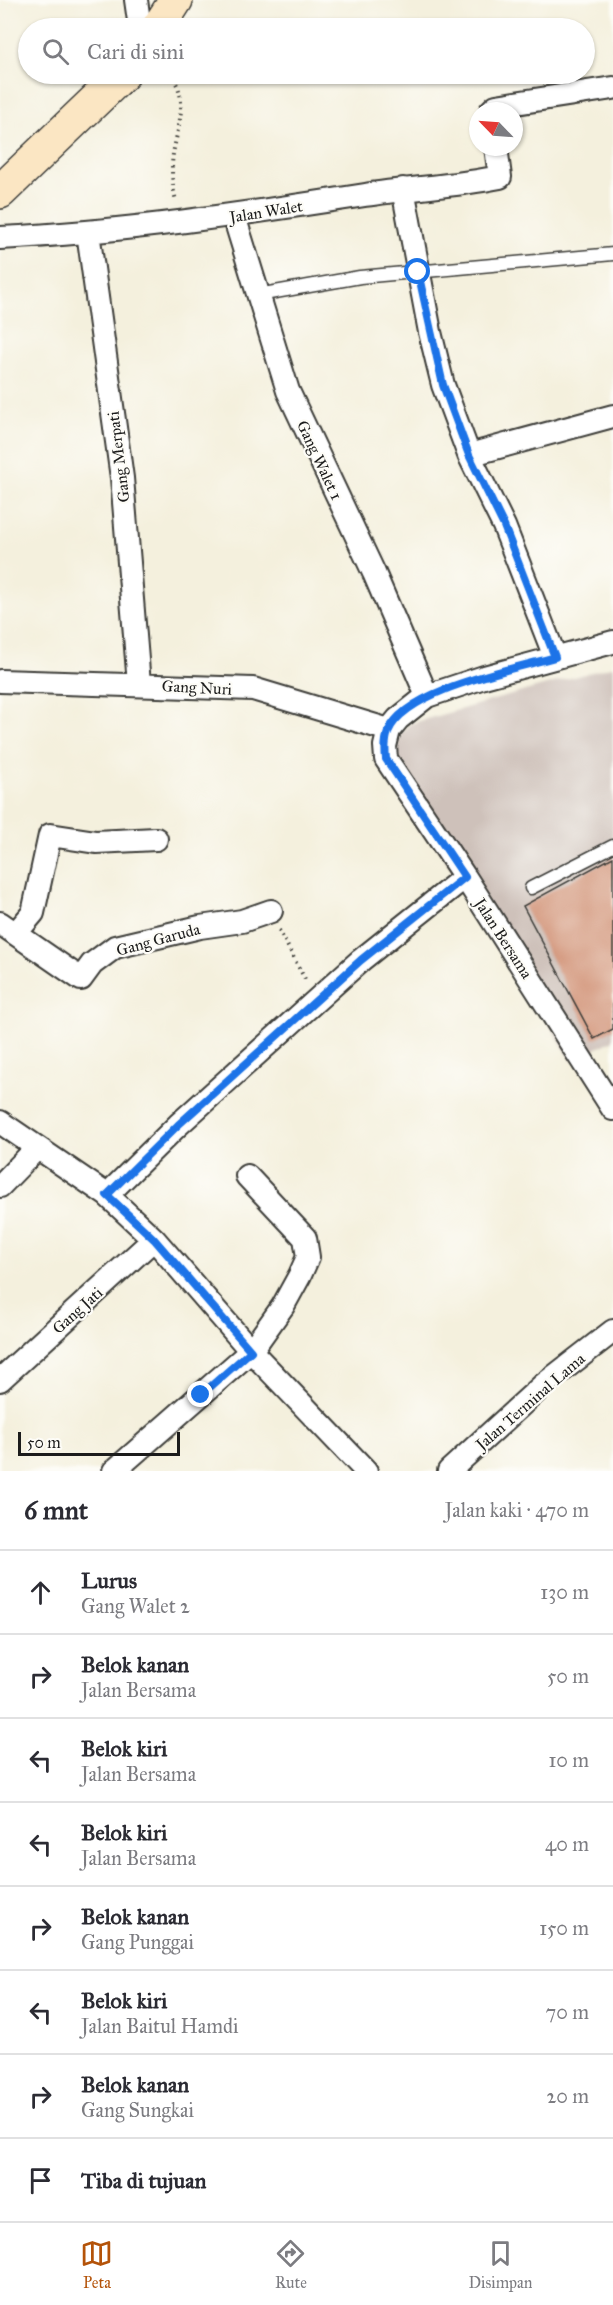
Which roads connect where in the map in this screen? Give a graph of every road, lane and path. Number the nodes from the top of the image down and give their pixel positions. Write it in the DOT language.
graph roads {
  1 [pos="136,0"];
  2 [pos="176,0"];
  3 [pos="139,18"];
  4 [pos="164,18"];
  5 [pos="113,84"];
  6 [pos="173,84"];
  7 [pos="613,88"];
  8 [pos="522,102"];
  9 [pos="497,156"];
  10 [pos="403,189"];
  11 [pos="0,192"];
  12 [pos="234,216"];
  13 [pos="185,224"];
  14 [pos="88,232"];
  15 [pos="0,238"];
  16 [pos="613,254"];
  17 [pos="418,272"];
  18 [pos="258,296"];
  19 [pos="613,416"];
  20 [pos="469,455"];
  21 [pos="613,642"];
  22 [pos="555,657"];
  23 [pos="0,681"];
  24 [pos="139,684"];
  25 [pos="427,696"];
  26 [pos="388,730"];
  27 [pos="156,839"];
  28 [pos="613,846"];
  29 [pos="465,877"];
  30 [pos="531,888"];
  31 [pos="271,911"];
  32 [pos="8,928"];
  33 [pos="317,1000"];
  34 [pos="613,1109"];
  35 [pos="0,1122"];
  36 [pos="37,1148"];
  37 [pos="247,1176"];
  38 [pos="0,1186"];
  39 [pos="107,1195"];
  40 [pos="154,1239"];
  41 [pos="613,1331"];
  42 [pos="251,1351"];
  43 [pos="0,1380"];
  44 [pos="114,1471"];
  45 [pos="366,1471"];
  46 [pos="449,1471"];
  1 -- 3 [label="street"];
  2 -- 4 [label="street"];
  5 -- 11 [label="street"];
  6 -- 13 [label="path"];
  7 -- 8 [label="street"];
  9 -- 10 [label="street, Jalan Walet"];
  10 -- 12 [label="street, Jalan Walet"];
  10 -- 17 [label="street"];
  12 -- 13 [label="street, Jalan Walet"];
  12 -- 18 [label="street, Gang Walet 1"];
  13 -- 14 [label="street, Jalan Walet"];
  14 -- 15 [label="street, Jalan Walet"];
  14 -- 24 [label="street, Gang Merpati"];
  16 -- 17 [label="lane"];
  17 -- 18 [label="lane"];
  17 -- 20 [label="street"];
  18 -- 25 [label="street, Gang Walet 1"];
  19 -- 20 [label="street"];
  20 -- 22 [label="street"];
  21 -- 22 [label="street"];
  22 -- 25 [label="street"];
  23 -- 24 [label="street, Gang Nuri"];
  24 -- 26 [label="street, Gang Nuri"];
  25 -- 26 [label="street"];
  26 -- 29 [label="street, Jalan Bersama"];
  27 -- 32 [label="street"];
  28 -- 30 [label="lane"];
  29 -- 33 [label="street"];
  29 -- 34 [label="street, Jalan Bersama"];
  31 -- 32 [label="street, Gang Garuda"];
  31 -- 33 [label="path"];
  33 -- 39 [label="street"];
  35 -- 36 [label="street"];
  36 -- 38 [label="street"];
  36 -- 39 [label="street"];
  37 -- 42 [label="street"];
  39 -- 40 [label="street"];
  40 -- 42 [label="street"];
  40 -- 43 [label="street, Gang Jati"];
  41 -- 46 [label="street, Jalan Terminal Lama"];
  42 -- 44 [label="street"];
  42 -- 45 [label="street"];
}
